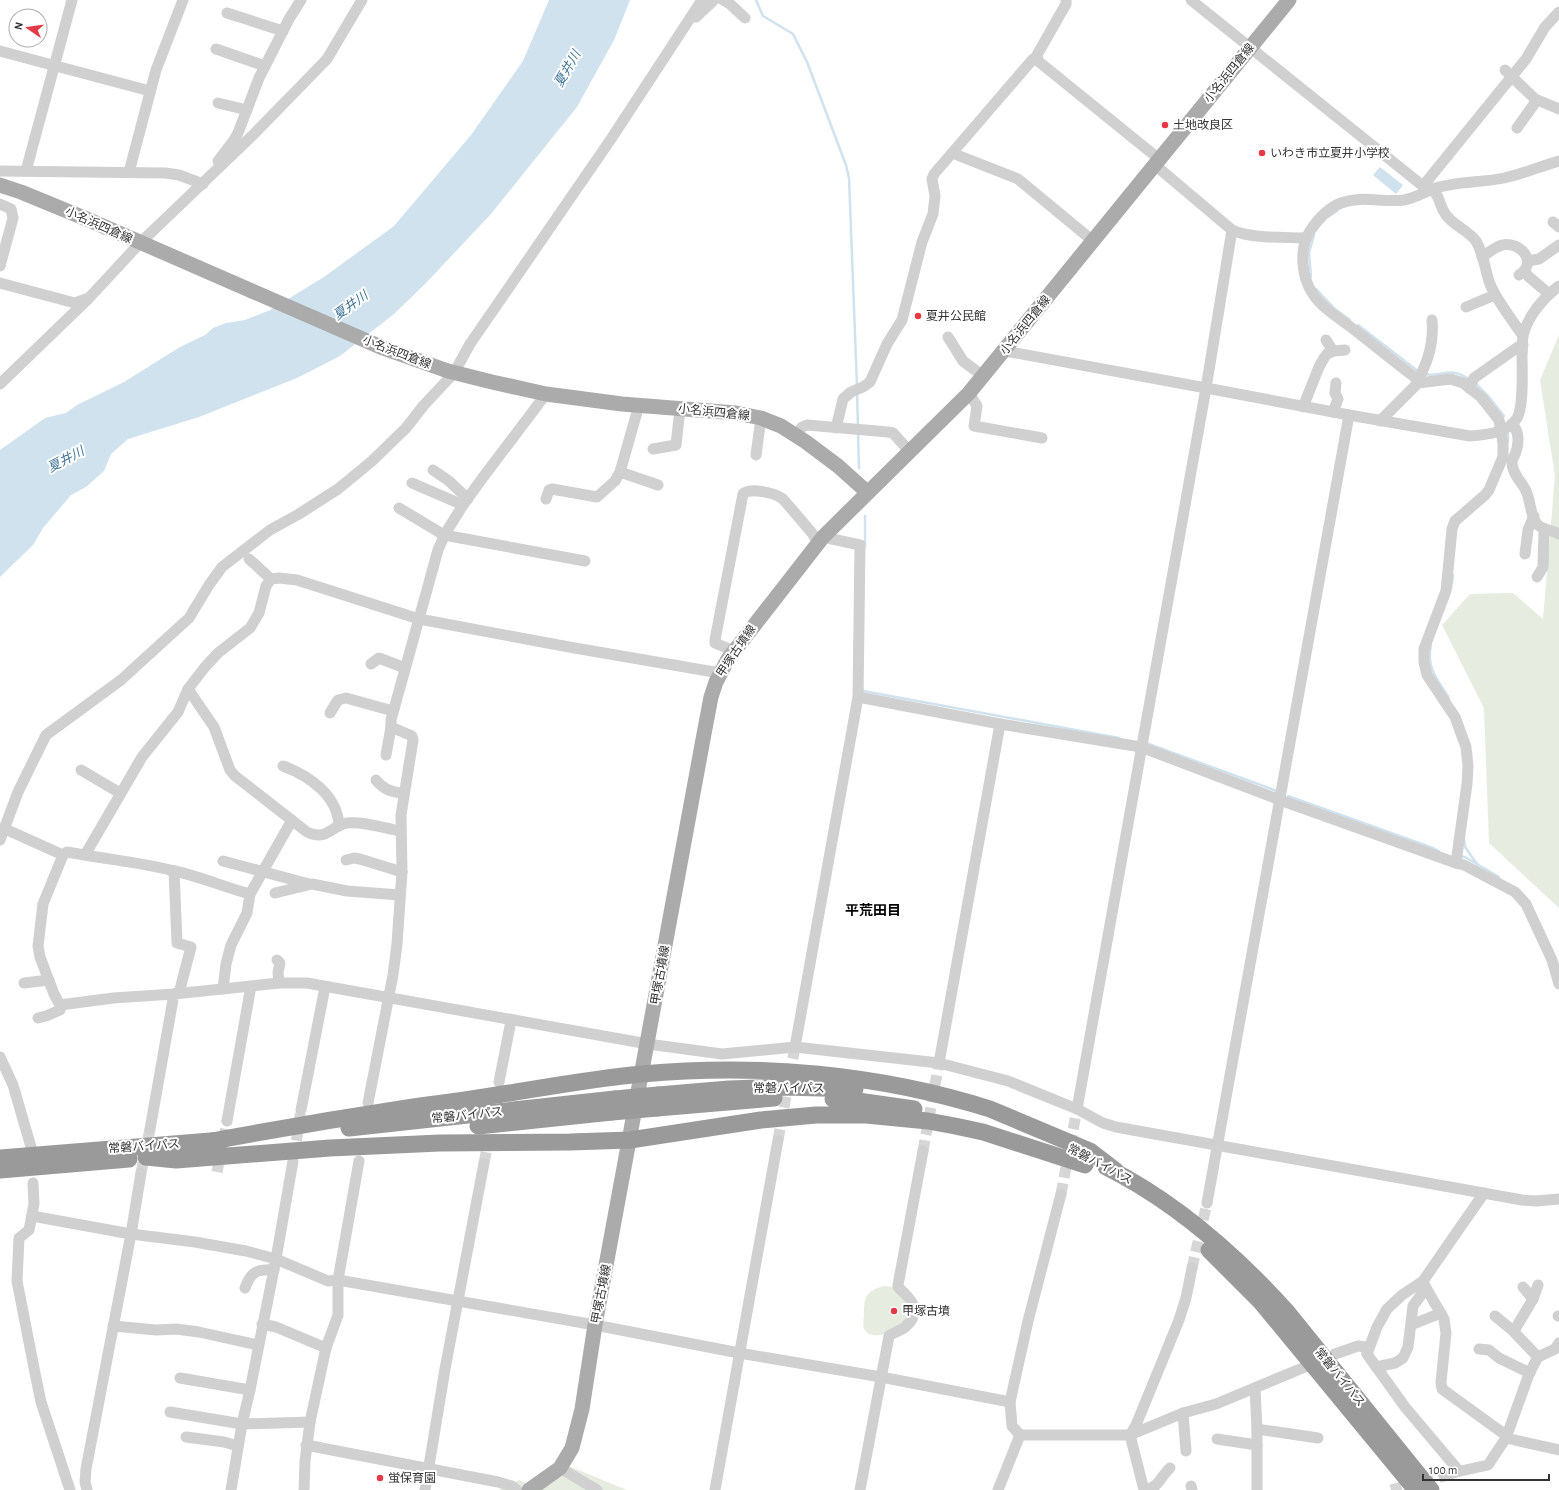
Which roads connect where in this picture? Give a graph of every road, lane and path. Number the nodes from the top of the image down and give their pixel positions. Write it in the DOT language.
graph roads {
  1 [pos="72,0"];
  2 [pos="183,0"];
  3 [pos="301,0"];
  4 [pos="362,0"];
  5 [pos="702,0"];
  6 [pos="714,0"];
  7 [pos="723,0"];
  8 [pos="1066,0"];
  9 [pos="1191,0"];
  10 [pos="1289,0"];
  11 [pos="1559,12"];
  12 [pos="227,13"];
  13 [pos="745,18"];
  14 [pos="685,27"];
  15 [pos="283,30"];
  16 [pos="1250,47"];
  17 [pos="216,49"];
  18 [pos="0,51"];
  19 [pos="1037,58"];
  20 [pos="54,66"];
  21 [pos="265,66"];
  22 [pos="1508,73"];
  23 [pos="150,91"];
  24 [pos="1537,100"];
  25 [pos="218,103"];
  26 [pos="1559,109"];
  27 [pos="247,110"];
  28 [pos="1517,128"];
  29 [pos="952,153"];
  30 [pos="1559,161"];
  31 [pos="1157,162"];
  32 [pos="0,171"];
  33 [pos="26,171"];
  34 [pos="129,172"];
  35 [pos="206,181"];
  36 [pos="0,185"];
  37 [pos="1431,190"];
  38 [pos="0,204"];
  39 [pos="1232,230"];
  40 [pos="1306,238"];
  41 [pos="1092,241"];
  42 [pos="144,245"];
  43 [pos="1559,245"];
  44 [pos="1482,256"];
  45 [pos="0,266"];
  46 [pos="1524,269"];
  47 [pos="0,283"];
  48 [pos="1559,286"];
  49 [pos="1549,294"];
  50 [pos="1495,295"];
  51 [pos="88,299"];
  52 [pos="1466,307"];
  53 [pos="1432,320"];
  54 [pos="948,337"];
  55 [pos="1326,340"];
  56 [pos="1523,341"];
  57 [pos="1345,350"];
  58 [pos="1005,351"];
  59 [pos="1333,351"];
  60 [pos="451,372"];
  61 [pos="983,376"];
  62 [pos="1421,377"];
  63 [pos="1472,382"];
  64 [pos="1336,383"];
  65 [pos="0,384"];
  66 [pos="1206,388"];
  67 [pos="969,393"];
  68 [pos="546,394"];
  69 [pos="638,405"];
  70 [pos="1304,407"];
  71 [pos="680,409"];
  72 [pos="1333,412"];
  73 [pos="1349,416"];
  74 [pos="761,418"];
  75 [pos="1380,421"];
  76 [pos="1512,424"];
  77 [pos="836,428"];
  78 [pos="1501,430"];
  79 [pos="796,435"];
  80 [pos="1042,438"];
  81 [pos="653,449"];
  82 [pos="910,452"];
  83 [pos="756,455"];
  84 [pos="434,470"];
  85 [pos="620,472"];
  86 [pos="412,483"];
  87 [pos="658,485"];
  88 [pos="867,492"];
  89 [pos="546,499"];
  90 [pos="466,502"];
  91 [pos="399,508"];
  92 [pos="1534,516"];
  93 [pos="1544,529"];
  94 [pos="1559,534"];
  95 [pos="444,535"];
  96 [pos="820,540"];
  97 [pos="1525,554"];
  98 [pos="249,559"];
  99 [pos="585,561"];
  100 [pos="1537,577"];
  101 [pos="271,579"];
  102 [pos="419,618"];
  103 [pos="734,651"];
  104 [pos="371,664"];
  105 [pos="405,668"];
  106 [pos="720,673"];
  107 [pos="188,689"];
  108 [pos="858,697"];
  109 [pos="393,711"];
  110 [pos="330,713"];
  111 [pos="1000,724"];
  112 [pos="391,727"];
  113 [pos="1142,744"];
  114 [pos="386,755"];
  115 [pos="283,766"];
  116 [pos="81,770"];
  117 [pos="376,780"];
  118 [pos="120,793"];
  119 [pos="404,794"];
  120 [pos="1280,800"];
  121 [pos="292,820"];
  122 [pos="339,826"];
  123 [pos="5,829"];
  124 [pos="400,831"];
  125 [pos="0,840"];
  126 [pos="63,854"];
  127 [pos="84,855"];
  128 [pos="1457,858"];
  129 [pos="346,860"];
  130 [pos="223,861"];
  131 [pos="174,871"];
  132 [pos="263,872"];
  133 [pos="402,872"];
  134 [pos="312,884"];
  135 [pos="275,893"];
  136 [pos="250,894"];
  137 [pos="400,895"];
  138 [pos="277,960"];
  139 [pos="49,980"];
  140 [pos="24,982"];
  141 [pos="279,983"];
  142 [pos="1559,984"];
  143 [pos="251,986"];
  144 [pos="325,987"];
  145 [pos="223,989"];
  146 [pos="176,994"];
  147 [pos="388,998"];
  148 [pos="60,1010"];
  149 [pos="38,1018"];
  150 [pos="511,1021"];
  151 [pos="648,1044"];
  152 [pos="795,1047"];
  153 [pos="0,1057"];
  154 [pos="939,1063"];
  155 [pos="642,1074"];
  156 [pos="499,1082"];
  157 [pos="658,1102"];
  158 [pos="368,1103"];
  159 [pos="614,1106"];
  160 [pos="1077,1109"];
  161 [pos="301,1110"];
  162 [pos="227,1121"];
  163 [pos="150,1130"];
  164 [pos="630,1140"];
  165 [pos="778,1140"];
  166 [pos="212,1141"];
  167 [pos="1218,1146"];
  168 [pos="31,1147"];
  169 [pos="923,1151"];
  170 [pos="293,1161"];
  171 [pos="359,1161"];
  172 [pos="7,1163"];
  173 [pos="484,1163"];
  174 [pos="144,1165"];
  175 [pos="1085,1165"];
  176 [pos="1116,1171"];
  177 [pos="33,1183"];
  178 [pos="1062,1194"];
  179 [pos="1484,1194"];
  180 [pos="1559,1199"];
  181 [pos="1207,1203"];
  182 [pos="32,1216"];
  183 [pos="131,1234"];
  184 [pos="275,1264"];
  185 [pos="1192,1268"];
  186 [pos="338,1280"];
  187 [pos="1425,1285"];
  188 [pos="1538,1285"];
  189 [pos="1524,1287"];
  190 [pos="245,1288"];
  191 [pos="1533,1299"];
  192 [pos="459,1301"];
  193 [pos="1441,1313"];
  194 [pos="1495,1316"];
  195 [pos="262,1324"];
  196 [pos="595,1325"];
  197 [pos="1411,1325"];
  198 [pos="113,1326"];
  199 [pos="1514,1331"];
  200 [pos="1559,1343"];
  201 [pos="258,1345"];
  202 [pos="326,1348"];
  203 [pos="1478,1349"];
  204 [pos="739,1353"];
  205 [pos="1335,1354"];
  206 [pos="1367,1354"];
  207 [pos="1538,1357"];
  208 [pos="1305,1367"];
  209 [pos="1376,1367"];
  210 [pos="1530,1373"];
  211 [pos="881,1377"];
  212 [pos="180,1378"];
  213 [pos="1255,1388"];
  214 [pos="250,1390"];
  215 [pos="1010,1402"];
  216 [pos="170,1412"];
  217 [pos="1183,1413"];
  218 [pos="310,1422"];
  219 [pos="242,1424"];
  220 [pos="1258,1429"];
  221 [pos="1130,1434"];
  222 [pos="1020,1435"];
  223 [pos="186,1437"];
  224 [pos="1507,1437"];
  225 [pos="1318,1438"];
  226 [pos="1217,1439"];
  227 [pos="306,1445"];
  228 [pos="238,1446"];
  229 [pos="1258,1446"];
  230 [pos="1559,1450"];
  231 [pos="1186,1451"];
  232 [pos="429,1468"];
  233 [pos="560,1468"];
  234 [pos="1170,1468"];
  235 [pos="1459,1471"];
  236 [pos="1444,1476"];
  237 [pos="70,1490"];
  238 [pos="88,1490"];
  239 [pos="231,1490"];
  240 [pos="304,1490"];
  241 [pos="425,1490"];
  242 [pos="517,1490"];
  243 [pos="529,1490"];
  244 [pos="597,1490"];
  245 [pos="716,1490"];
  246 [pos="860,1490"];
  247 [pos="998,1490"];
  248 [pos="1145,1490"];
  249 [pos="1257,1490"];
  250 [pos="1416,1490"];
  251 [pos="1430,1490"];
  1 -- 20 [label="street"];
  2 -- 23 [label="street"];
  3 -- 15 [label="street"];
  4 -- 35 [label="street"];
  5 -- 14 [label="street"];
  6 -- 14 [label="street"];
  7 -- 13 [label="street"];
  8 -- 19 [label="street"];
  9 -- 16 [label="street"];
  10 -- 16 [label="main road, 小名浜四倉線"];
  11 -- 22 [label="street"];
  12 -- 15 [label="street"];
  14 -- 60 [label="street"];
  15 -- 21 [label="street"];
  16 -- 31 [label="main road, 小名浜四倉線"];
  16 -- 37 [label="street"];
  17 -- 21 [label="street"];
  18 -- 20 [label="street"];
  19 -- 29 [label="street"];
  19 -- 31 [label="street"];
  20 -- 23 [label="street"];
  20 -- 33 [label="street"];
  21 -- 27 [label="street"];
  22 -- 24 [label="street"];
  22 -- 37 [label="street"];
  23 -- 34 [label="street"];
  24 -- 26 [label="street"];
  24 -- 28 [label="street"];
  25 -- 27 [label="street"];
  27 -- 35 [label="street"];
  29 -- 41 [label="street"];
  29 -- 77 [label="street"];
  30 -- 37 [label="street"];
  31 -- 39 [label="street"];
  31 -- 41 [label="main road, 小名浜四倉線"];
  32 -- 33 [label="street"];
  33 -- 34 [label="street"];
  34 -- 35 [label="street"];
  35 -- 42 [label="street"];
  36 -- 42 [label="main road, 小名浜四倉線"];
  37 -- 40 [label="street"];
  37 -- 44 [label="street"];
  38 -- 45 [label="street"];
  39 -- 40 [label="street"];
  39 -- 66 [label="street"];
  40 -- 62 [label="street"];
  41 -- 58 [label="main road, 小名浜四倉線"];
  42 -- 51 [label="street"];
  42 -- 60 [label="main road, 小名浜四倉線"];
  43 -- 46 [label="street"];
  44 -- 46 [label="street"];
  44 -- 50 [label="street"];
  46 -- 49 [label="street"];
  47 -- 51 [label="street"];
  48 -- 49 [label="street"];
  49 -- 56 [label="street"];
  50 -- 52 [label="street"];
  50 -- 56 [label="street"];
  51 -- 65 [label="street"];
  53 -- 62 [label="street"];
  54 -- 61 [label="street"];
  55 -- 59 [label="street"];
  56 -- 63 [label="street"];
  56 -- 76 [label="street"];
  57 -- 59 [label="street"];
  58 -- 61 [label="main road, 小名浜四倉線"];
  58 -- 66 [label="street"];
  59 -- 70 [label="street"];
  60 -- 68 [label="main road, 小名浜四倉線"];
  60 -- 123 [label="street"];
  61 -- 67 [label="main road, 小名浜四倉線"];
  62 -- 63 [label="street"];
  62 -- 75 [label="street"];
  63 -- 78 [label="street"];
  64 -- 72 [label="street"];
  66 -- 70 [label="street"];
  66 -- 113 [label="street"];
  67 -- 80 [label="street"];
  67 -- 82 [label="main road, 小名浜四倉線"];
  68 -- 69 [label="main road, 小名浜四倉線"];
  68 -- 90 [label="street"];
  69 -- 71 [label="main road, 小名浜四倉線"];
  69 -- 85 [label="street"];
  70 -- 72 [label="street"];
  71 -- 74 [label="main road, 小名浜四倉線"];
  71 -- 81 [label="street"];
  72 -- 73 [label="street"];
  73 -- 75 [label="street"];
  73 -- 120 [label="street"];
  74 -- 79 [label="main road, 小名浜四倉線"];
  74 -- 83 [label="street"];
  75 -- 78 [label="street"];
  76 -- 78 [label="street"];
  76 -- 92 [label="street"];
  77 -- 79 [label="street"];
  77 -- 82 [label="street"];
  78 -- 128 [label="street"];
  79 -- 88 [label="main road, 小名浜四倉線"];
  82 -- 88 [label="main road, 小名浜四倉線"];
  84 -- 90 [label="street"];
  85 -- 87 [label="street"];
  85 -- 89 [label="street"];
  86 -- 90 [label="street"];
  88 -- 96 [label="main road, 甲塚古墳線"];
  90 -- 95 [label="street"];
  91 -- 95 [label="street"];
  92 -- 93 [label="street"];
  92 -- 97 [label="street"];
  93 -- 94 [label="street"];
  93 -- 100 [label="street"];
  95 -- 99 [label="street"];
  95 -- 102 [label="street"];
  96 -- 103 [label="main road, 甲塚古墳線"];
  96 -- 103 [label="street"];
  96 -- 108 [label="street"];
  98 -- 101 [label="street"];
  101 -- 102 [label="street"];
  101 -- 107 [label="street"];
  102 -- 105 [label="street"];
  102 -- 106 [label="street"];
  103 -- 106 [label="main road, 甲塚古墳線"];
  104 -- 105 [label="street"];
  105 -- 109 [label="street"];
  106 -- 151 [label="main road, 甲塚古墳線"];
  107 -- 118 [label="street"];
  107 -- 121 [label="street"];
  108 -- 111 [label="street"];
  108 -- 152 [label="street"];
  109 -- 110 [label="street"];
  109 -- 112 [label="street"];
  111 -- 113 [label="street"];
  111 -- 154 [label="street"];
  112 -- 114 [label="street"];
  112 -- 119 [label="street"];
  113 -- 120 [label="street"];
  113 -- 160 [label="street"];
  115 -- 122 [label="street"];
  116 -- 118 [label="street"];
  117 -- 119 [label="street"];
  118 -- 127 [label="street"];
  119 -- 124 [label="street"];
  120 -- 128 [label="street"];
  120 -- 167 [label="street"];
  121 -- 122 [label="street"];
  121 -- 132 [label="street"];
  122 -- 124 [label="street"];
  123 -- 125 [label="street"];
  123 -- 126 [label="street"];
  124 -- 133 [label="street"];
  126 -- 127 [label="street"];
  126 -- 139 [label="street"];
  127 -- 131 [label="street"];
  128 -- 142 [label="street"];
  129 -- 133 [label="street"];
  130 -- 132 [label="street"];
  131 -- 136 [label="street"];
  131 -- 146 [label="street"];
  132 -- 134 [label="street"];
  132 -- 136 [label="street"];
  133 -- 137 [label="street"];
  134 -- 135 [label="street"];
  134 -- 137 [label="street"];
  136 -- 145 [label="street"];
  137 -- 147 [label="street"];
  138 -- 141 [label="street"];
  139 -- 140 [label="street"];
  139 -- 146 [label="street"];
  141 -- 143 [label="street"];
  141 -- 144 [label="street"];
  143 -- 145 [label="street"];
  143 -- 162 [label="street"];
  144 -- 147 [label="street"];
  144 -- 161 [label="street"];
  145 -- 146 [label="street"];
  146 -- 163 [label="street"];
  147 -- 150 [label="street"];
  147 -- 158 [label="street"];
  148 -- 149 [label="street"];
  150 -- 151 [label="street"];
  150 -- 156 [label="street"];
  151 -- 152 [label="street"];
  151 -- 155 [label="main road, 甲塚古墳線"];
  152 -- 154 [label="street"];
  153 -- 168 [label="street"];
  154 -- 160 [label="street"];
  155 -- 164 [label="main road, 甲塚古墳線"];
  155 -- 166 [label="highway"];
  155 -- 176 [label="highway"];
  157 -- 159 [label="highway, 常磐バイパス, bridge"];
  157 -- 175 [label="highway, 常磐バイパス"];
  157 -- 176 [label="highway, 常磐バイパス"];
  159 -- 166 [label="highway, 常磐バイパス"];
  159 -- 174 [label="highway, 常磐バイパス"];
  160 -- 167 [label="street"];
  164 -- 174 [label="highway"];
  164 -- 175 [label="highway"];
  164 -- 196 [label="main road, 甲塚古墳線"];
  165 -- 204 [label="street"];
  166 -- 172 [label="highway, 常磐バイパス"];
  167 -- 179 [label="street"];
  167 -- 181 [label="street"];
  169 -- 211 [label="street"];
  170 -- 184 [label="street"];
  171 -- 186 [label="street"];
  172 -- 174 [label="highway, 常磐バイパス"];
  173 -- 192 [label="street"];
  174 -- 183 [label="street"];
  175 -- 250 [label="highway, 常磐バイパス"];
  176 -- 251 [label="highway, 常磐バイパス"];
  177 -- 182 [label="street"];
  178 -- 215 [label="street"];
  179 -- 180 [label="street"];
  179 -- 187 [label="street"];
  182 -- 183 [label="street"];
  182 -- 237 [label="street"];
  183 -- 184 [label="street"];
  183 -- 198 [label="street"];
  184 -- 186 [label="street"];
  184 -- 190 [label="street"];
  184 -- 195 [label="street"];
  185 -- 221 [label="street"];
  186 -- 192 [label="street"];
  186 -- 202 [label="street"];
  187 -- 193 [label="street"];
  187 -- 197 [label="street"];
  187 -- 206 [label="street"];
  188 -- 191 [label="street"];
  189 -- 191 [label="street"];
  191 -- 199 [label="street"];
  192 -- 196 [label="street"];
  192 -- 232 [label="street"];
  193 -- 197 [label="street"];
  193 -- 224 [label="street"];
  194 -- 199 [label="street"];
  195 -- 201 [label="street"];
  195 -- 202 [label="street"];
  196 -- 204 [label="street"];
  196 -- 233 [label="main road, 甲塚古墳線"];
  197 -- 209 [label="street"];
  198 -- 201 [label="street"];
  198 -- 238 [label="street"];
  199 -- 207 [label="street"];
  200 -- 207 [label="street"];
  201 -- 214 [label="street"];
  202 -- 218 [label="street"];
  203 -- 210 [label="street"];
  204 -- 211 [label="street"];
  204 -- 245 [label="street"];
  205 -- 206 [label="street"];
  206 -- 209 [label="street"];
  207 -- 210 [label="street"];
  208 -- 213 [label="street"];
  209 -- 235 [label="street"];
  210 -- 224 [label="street"];
  211 -- 215 [label="street"];
  211 -- 246 [label="street"];
  212 -- 214 [label="street"];
  213 -- 217 [label="street"];
  213 -- 220 [label="street"];
  214 -- 219 [label="street"];
  215 -- 222 [label="street"];
  216 -- 219 [label="street"];
  217 -- 221 [label="street"];
  217 -- 231 [label="street"];
  218 -- 219 [label="street"];
  218 -- 227 [label="street"];
  219 -- 228 [label="street"];
  220 -- 225 [label="street"];
  220 -- 229 [label="street"];
  221 -- 222 [label="street"];
  221 -- 248 [label="street"];
  222 -- 247 [label="street"];
  223 -- 228 [label="street"];
  224 -- 230 [label="street"];
  224 -- 235 [label="street"];
  226 -- 229 [label="street"];
  227 -- 232 [label="street"];
  227 -- 240 [label="street"];
  228 -- 239 [label="street"];
  229 -- 249 [label="street"];
  232 -- 241 [label="street"];
  232 -- 242 [label="street"];
  233 -- 243 [label="main road, 甲塚古墳線"];
  233 -- 244 [label="street"];
  234 -- 248 [label="street"];
  235 -- 236 [label="street"];
}
